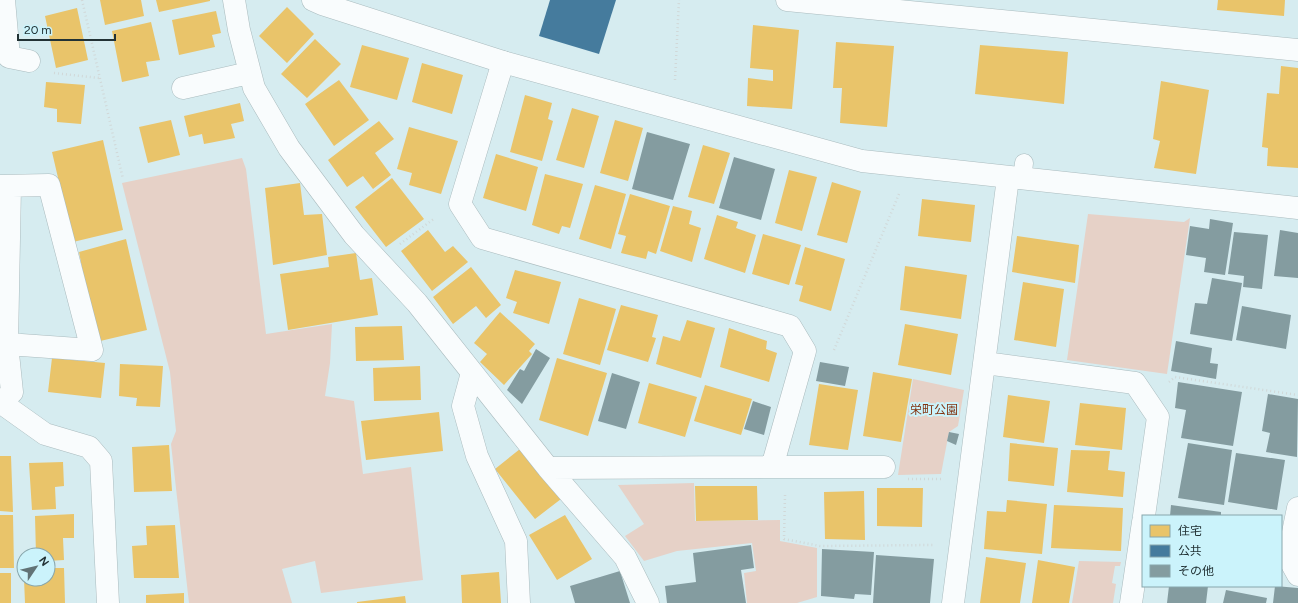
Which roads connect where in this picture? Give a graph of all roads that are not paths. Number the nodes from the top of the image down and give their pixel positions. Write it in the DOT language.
graph roads {
  1 [pos="4,0"];
  2 [pos="234,0"];
  3 [pos="313,0"];
  4 [pos="797,1"];
  5 [pos="1298,50"];
  6 [pos="12,58"];
  7 [pos="503,62"];
  8 [pos="250,73"];
  9 [pos="183,88"];
  10 [pos="1018,174"];
  11 [pos="5,186"];
  12 [pos="1298,208"];
  13 [pos="7,344"];
  14 [pos="985,363"];
  15 [pos="472,373"];
  16 [pos="1,402"];
  17 [pos="779,467"];
  18 [pos="884,467"];
  19 [pos="548,468"];
  20 [pos="1298,508"];
  21 [pos="1144,515"];
  22 [pos="1142,529"];
  23 [pos="1298,575"];
  24 [pos="108,603"];
  25 [pos="519,603"];
  26 [pos="648,603"];
  27 [pos="953,603"];
  28 [pos="1131,603"];
  1 -- 6 [label="street"];
  2 -- 8 [label="street"];
  3 -- 7 [label="street"];
  4 -- 5 [label="street"];
  7 -- 10 [label="street"];
  7 -- 17 [label="street"];
  8 -- 9 [label="street"];
  8 -- 15 [label="street"];
  10 -- 12 [label="street"];
  10 -- 14 [label="street"];
  11 -- 13 [label="street"];
  11 -- 13 [label="street"];
  13 -- 16 [label="street"];
  14 -- 21 [label="street"];
  14 -- 27 [label="street"];
  15 -- 19 [label="street"];
  15 -- 25 [label="street"];
  16 -- 24 [label="street"];
  17 -- 18 [label="street"];
  17 -- 19 [label="street"];
  19 -- 26 [label="street"];
  20 -- 23 [label="street"];
  22 -- 28 [label="street"];
}
